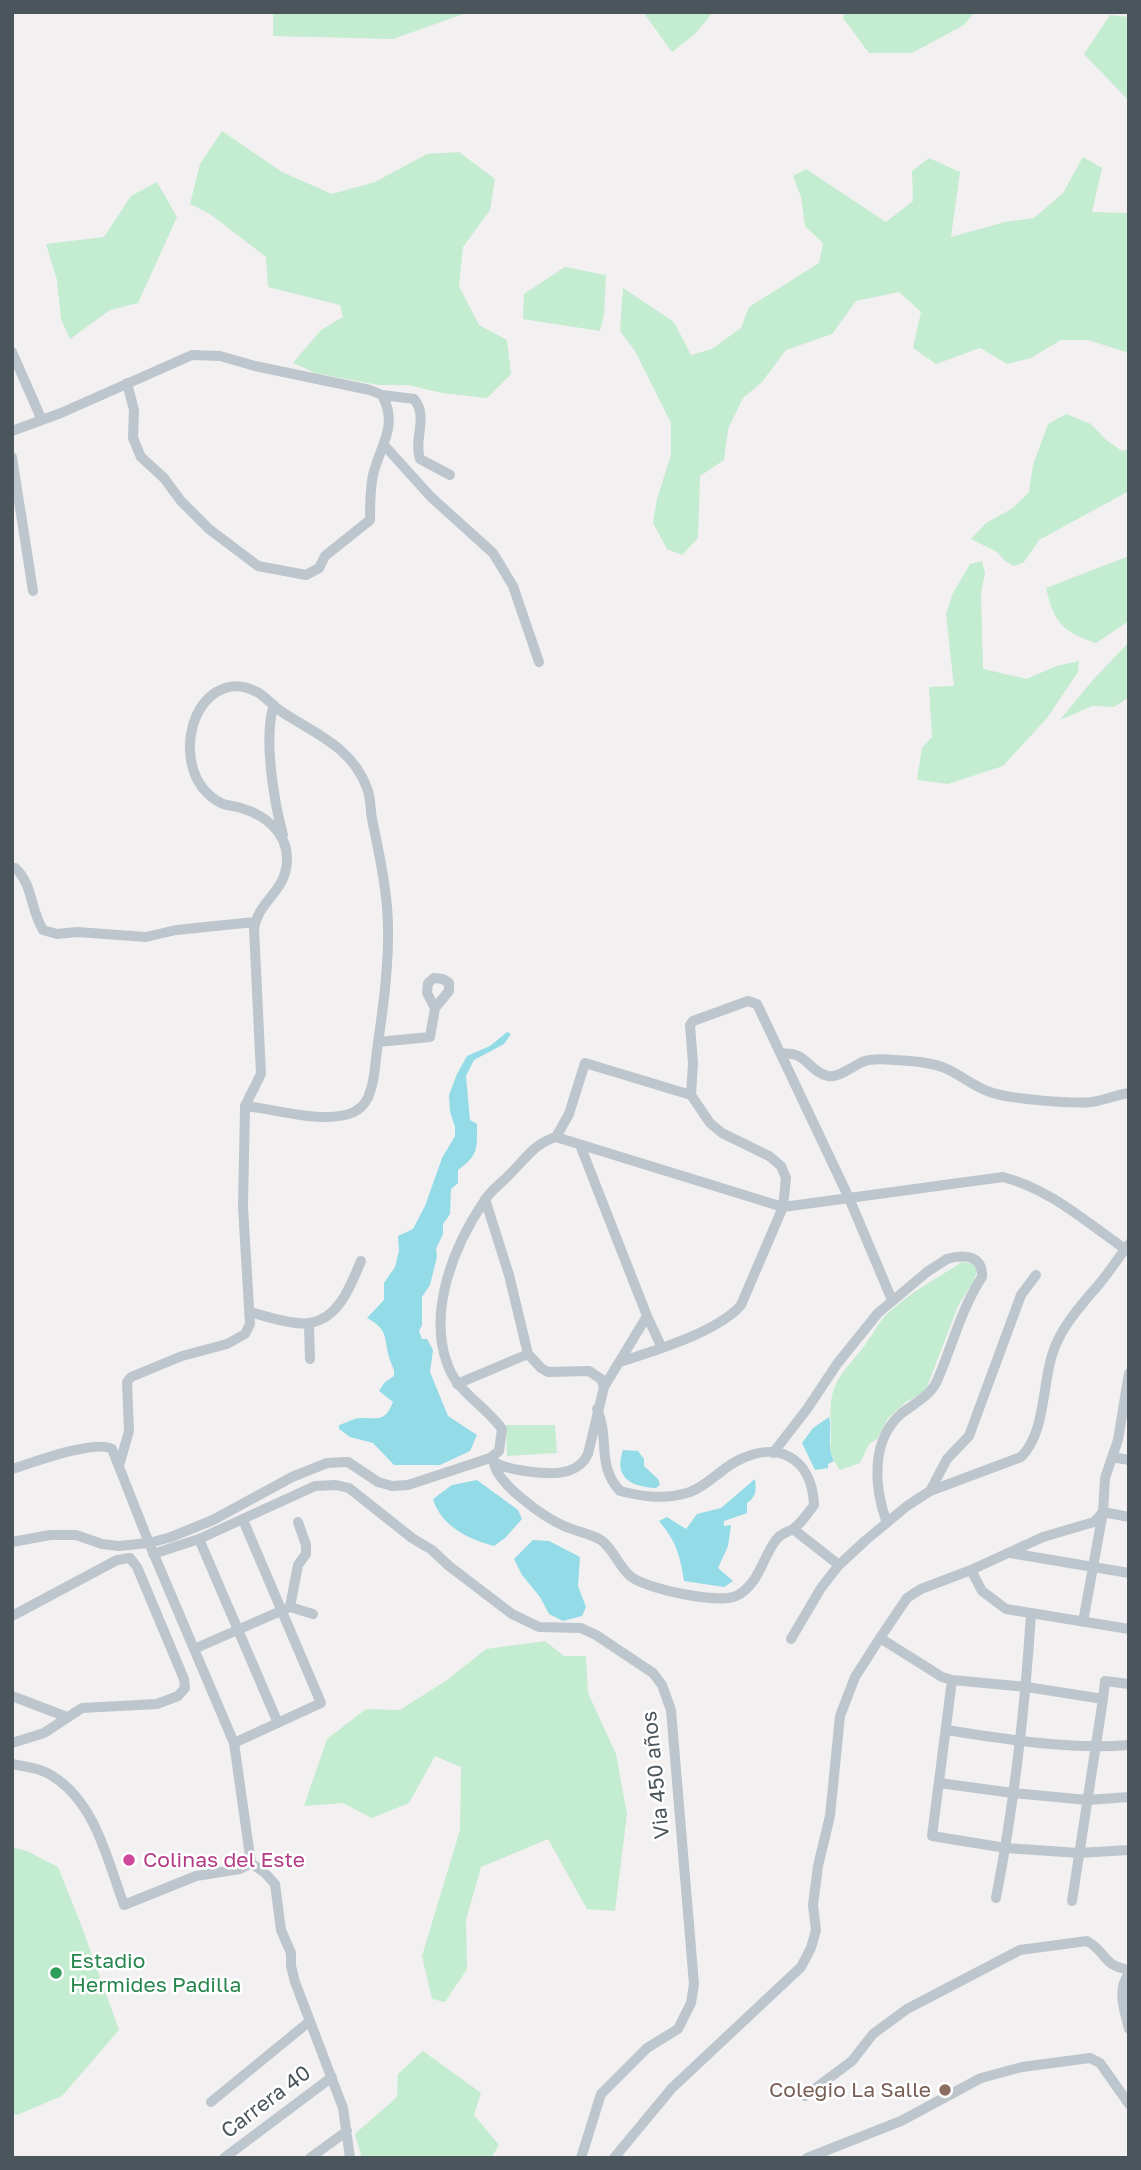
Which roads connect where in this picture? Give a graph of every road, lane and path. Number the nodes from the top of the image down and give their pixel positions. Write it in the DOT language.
graph roads {
  1 [pos="12,352"];
  2 [pos="127,383"];
  3 [pos="382,395"];
  4 [pos="41,418"];
  5 [pos="12,431"];
  6 [pos="384,444"];
  7 [pos="12,457"];
  8 [pos="450,475"];
  9 [pos="33,591"];
  10 [pos="539,662"];
  11 [pos="274,705"];
  12 [pos="286,847"];
  13 [pos="12,868"];
  14 [pos="255,922"];
  15 [pos="435,1008"];
  16 [pos="378,1042"];
  17 [pos="781,1054"];
  18 [pos="1129,1093"];
  19 [pos="691,1095"];
  20 [pos="245,1106"];
  21 [pos="556,1137"];
  22 [pos="580,1145"];
  23 [pos="849,1198"];
  24 [pos="485,1199"];
  25 [pos="783,1207"];
  26 [pos="1127,1247"];
  27 [pos="361,1261"];
  28 [pos="1036,1275"];
  29 [pos="892,1300"];
  30 [pos="250,1312"];
  31 [pos="647,1316"];
  32 [pos="309,1324"];
  33 [pos="662,1348"];
  34 [pos="528,1354"];
  35 [pos="310,1359"];
  36 [pos="620,1362"];
  37 [pos="1129,1373"];
  38 [pos="457,1384"];
  39 [pos="604,1387"];
  40 [pos="597,1409"];
  41 [pos="773,1453"];
  42 [pos="1112,1457"];
  43 [pos="947,1459"];
  44 [pos="1129,1460"];
  45 [pos="492,1461"];
  46 [pos="119,1466"];
  47 [pos="12,1469"];
  48 [pos="958,1479"];
  49 [pos="930,1491"];
  50 [pos="1103,1512"];
  51 [pos="1129,1517"];
  52 [pos="243,1520"];
  53 [pos="298,1522"];
  54 [pos="887,1523"];
  55 [pos="793,1529"];
  56 [pos="199,1539"];
  57 [pos="12,1542"];
  58 [pos="149,1544"];
  59 [pos="1009,1553"];
  60 [pos="153,1554"];
  61 [pos="839,1564"];
  62 [pos="1094,1567"];
  63 [pos="971,1570"];
  64 [pos="1129,1573"];
  65 [pos="286,1609"];
  66 [pos="313,1614"];
  67 [pos="1031,1614"];
  68 [pos="12,1616"];
  69 [pos="1083,1622"];
  70 [pos="1129,1629"];
  71 [pos="237,1630"];
  72 [pos="880,1638"];
  73 [pos="791,1639"];
  74 [pos="194,1649"];
  75 [pos="952,1680"];
  76 [pos="1129,1684"];
  77 [pos="1027,1687"];
  78 [pos="12,1696"];
  79 [pos="1104,1699"];
  80 [pos="46,1709"];
  81 [pos="67,1717"];
  82 [pos="278,1723"];
  83 [pos="54,1727"];
  84 [pos="946,1730"];
  85 [pos="1020,1741"];
  86 [pos="12,1743"];
  87 [pos="234,1743"];
  88 [pos="1129,1745"];
  89 [pos="1095,1748"];
  90 [pos="12,1764"];
  91 [pos="939,1783"];
  92 [pos="1013,1793"];
  93 [pos="1129,1797"];
  94 [pos="1087,1800"];
  95 [pos="1006,1848"];
  96 [pos="1129,1850"];
  97 [pos="1079,1853"];
  98 [pos="251,1863"];
  99 [pos="996,1898"];
  100 [pos="1072,1901"];
  101 [pos="1129,1972"];
  102 [pos="310,2021"];
  103 [pos="1129,2029"];
  104 [pos="332,2077"];
  105 [pos="805,2096"];
  106 [pos="211,2102"];
  107 [pos="1129,2104"];
  108 [pos="347,2131"];
  109 [pos="224,2158"];
  110 [pos="310,2158"];
  111 [pos="350,2158"];
  112 [pos="581,2158"];
  113 [pos="614,2158"];
  114 [pos="807,2158"];
  1 -- 4 [label="street"];
  2 -- 3 [label="street"];
  2 -- 4 [label="street"];
  2 -- 6 [label="street"];
  3 -- 6 [label="street"];
  3 -- 8 [label="street"];
  4 -- 5 [label="street"];
  6 -- 10 [label="street"];
  7 -- 9 [label="street"];
  11 -- 12 [label="street"];
  11 -- 12 [label="street"];
  11 -- 16 [label="street"];
  12 -- 14 [label="street"];
  13 -- 14 [label="street"];
  14 -- 20 [label="street"];
  15 -- 16 [label="street"];
  16 -- 20 [label="street"];
  17 -- 18 [label="street"];
  17 -- 19 [label="street"];
  17 -- 23 [label="street"];
  19 -- 21 [label="street"];
  19 -- 25 [label="street"];
  20 -- 30 [label="street"];
  21 -- 22 [label="street"];
  21 -- 24 [label="street"];
  22 -- 25 [label="street"];
  22 -- 31 [label="street"];
  23 -- 25 [label="street"];
  23 -- 26 [label="street"];
  23 -- 29 [label="street"];
  24 -- 34 [label="street"];
  24 -- 38 [label="street"];
  25 -- 33 [label="street"];
  26 -- 48 [label="street"];
  27 -- 32 [label="street"];
  28 -- 43 [label="street"];
  29 -- 41 [label="street"];
  29 -- 54 [label="street"];
  30 -- 32 [label="street"];
  30 -- 46 [label="street"];
  31 -- 33 [label="street"];
  31 -- 36 [label="street"];
  32 -- 35 [label="street"];
  33 -- 36 [label="street"];
  34 -- 38 [label="street"];
  34 -- 39 [label="street"];
  36 -- 39 [label="street"];
  37 -- 42 [label="street"];
  38 -- 45 [label="street"];
  39 -- 40 [label="street"];
  40 -- 41 [label="street"];
  40 -- 45 [label="street"];
  41 -- 55 [label="street"];
  42 -- 44 [label="street"];
  42 -- 50 [label="street"];
  43 -- 48 [label="street"];
  43 -- 49 [label="street"];
  45 -- 55 [label="street"];
  45 -- 58 [label="street"];
  46 -- 47 [label="street"];
  46 -- 58 [label="street"];
  48 -- 49 [label="street"];
  49 -- 54 [label="street"];
  50 -- 51 [label="street"];
  50 -- 59 [label="street"];
  50 -- 62 [label="street"];
  52 -- 56 [label="street"];
  52 -- 65 [label="street"];
  52 -- 112 [label="street, Via 450 años"];
  53 -- 65 [label="street"];
  54 -- 61 [label="street"];
  55 -- 61 [label="street"];
  56 -- 60 [label="street"];
  56 -- 71 [label="street"];
  57 -- 58 [label="street"];
  58 -- 60 [label="street"];
  59 -- 62 [label="street"];
  59 -- 63 [label="street"];
  60 -- 74 [label="street"];
  61 -- 73 [label="street"];
  62 -- 64 [label="street"];
  62 -- 69 [label="street"];
  63 -- 67 [label="street"];
  63 -- 72 [label="street"];
  65 -- 66 [label="street"];
  65 -- 71 [label="street"];
  65 -- 82 [label="street"];
  67 -- 69 [label="street"];
  67 -- 77 [label="street"];
  68 -- 81 [label="street"];
  69 -- 70 [label="street"];
  71 -- 74 [label="street"];
  71 -- 82 [label="street"];
  72 -- 75 [label="street"];
  72 -- 113 [label="street"];
  74 -- 87 [label="street"];
  75 -- 77 [label="street"];
  75 -- 84 [label="street"];
  76 -- 79 [label="street"];
  77 -- 79 [label="street"];
  77 -- 85 [label="street"];
  78 -- 80 [label="street"];
  79 -- 89 [label="street"];
  80 -- 81 [label="street"];
  80 -- 83 [label="street"];
  81 -- 83 [label="street"];
  82 -- 87 [label="street"];
  83 -- 86 [label="street"];
  84 -- 85 [label="street"];
  84 -- 91 [label="street"];
  85 -- 89 [label="street"];
  85 -- 92 [label="street"];
  87 -- 98 [label="street"];
  88 -- 89 [label="street"];
  89 -- 94 [label="street"];
  90 -- 98 [label="street"];
  91 -- 92 [label="street"];
  91 -- 95 [label="street"];
  92 -- 94 [label="street"];
  92 -- 95 [label="street"];
  93 -- 94 [label="street"];
  94 -- 97 [label="street"];
  95 -- 97 [label="street"];
  95 -- 99 [label="street"];
  96 -- 97 [label="street"];
  97 -- 100 [label="street"];
  98 -- 102 [label="street"];
  101 -- 103 [label="street"];
  101 -- 105 [label="street"];
  102 -- 104 [label="street"];
  102 -- 106 [label="street"];
  104 -- 108 [label="street"];
  104 -- 109 [label="street, Carrera 40"];
  107 -- 114 [label="street"];
  108 -- 110 [label="street"];
  108 -- 111 [label="street"];
}
